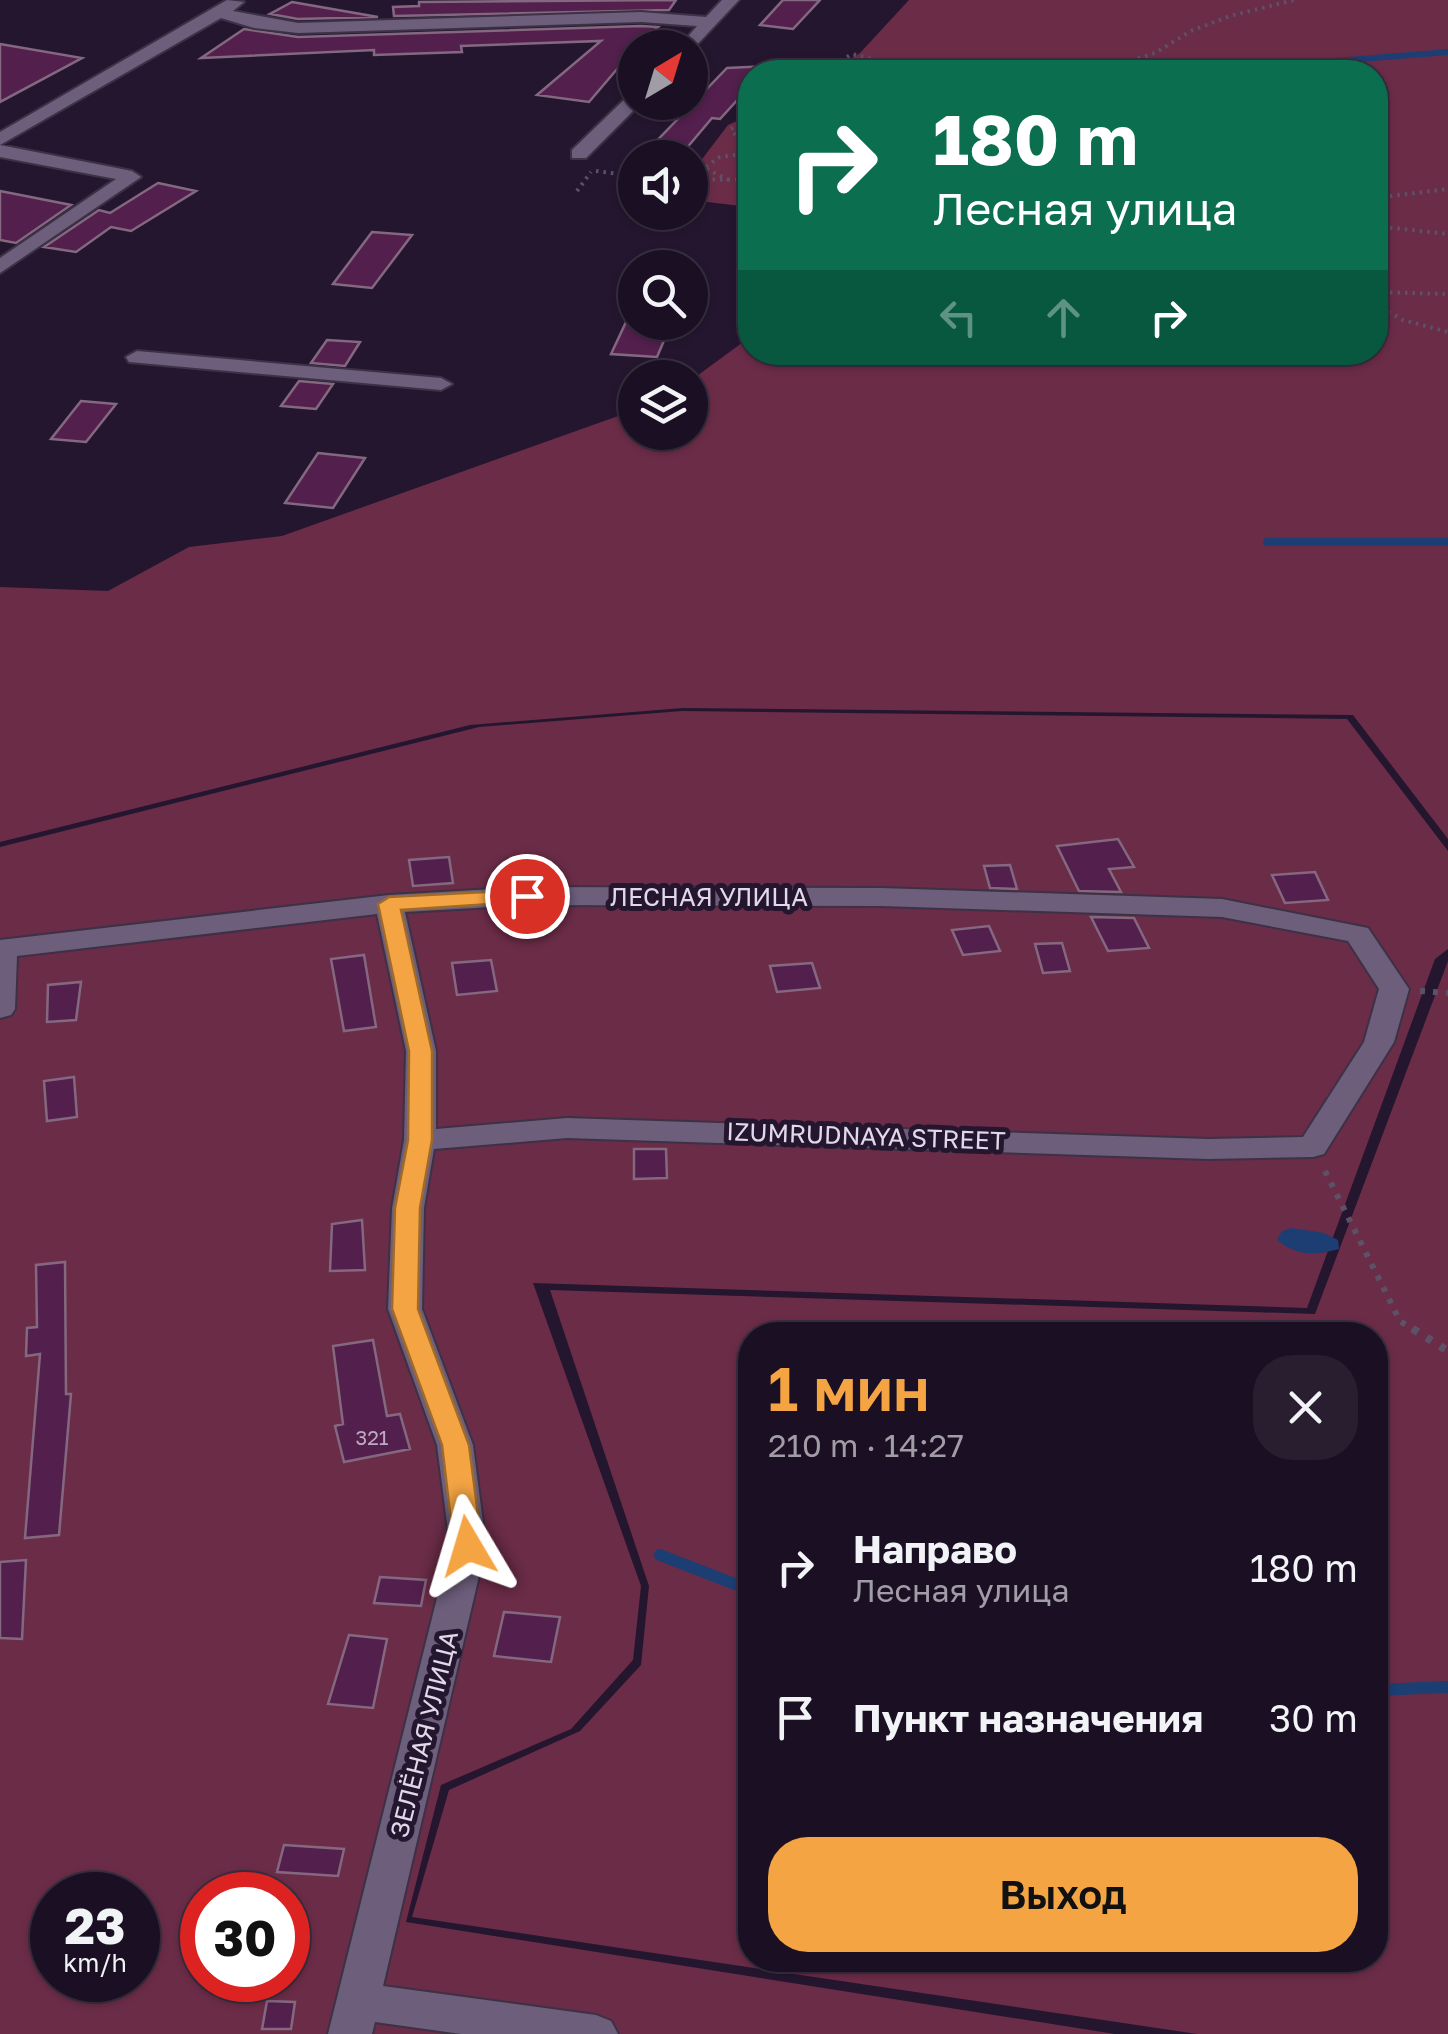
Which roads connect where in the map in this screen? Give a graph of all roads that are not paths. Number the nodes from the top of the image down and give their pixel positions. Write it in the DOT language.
graph roads {
  1 [pos="238,0"];
  2 [pos="731,0"];
  3 [pos="219,12"];
  4 [pos="712,22"];
  5 [pos="704,30"];
  6 [pos="618,115"];
  7 [pos="0,140"];
  8 [pos="0,151"];
  9 [pos="579,154"];
  10 [pos="0,267"];
  11 [pos="137,358"];
  12 [pos="442,384"];
  13 [pos="389,904"];
  14 [pos="2,949"];
  15 [pos="0,1008"];
  16 [pos="420,1140"];
  17 [pos="1314,1147"];
  18 [pos="354,2018"];
  19 [pos="596,2034"];
  1 -- 3 [label="street"];
  2 -- 4 [label="street"];
  3 -- 4 [label="street"];
  3 -- 7 [label="street"];
  4 -- 5 [label="street"];
  6 -- 9 [label="street"];
  8 -- 10 [label="street"];
  11 -- 12 [label="street"];
  13 -- 14 [label="street, ЛЕСНАЯ УЛИЦА"];
  13 -- 16 [label="street, ЗЕЛЁНАЯ УЛИЦА"];
  13 -- 17 [label="street, ЛЕСНАЯ УЛИЦА"];
  14 -- 15 [label="street"];
  16 -- 17 [label="street, IZUMRUDNAYA STREET"];
  16 -- 18 [label="street, ЗЕЛЁНАЯ УЛИЦА"];
  18 -- 19 [label="street"];
}
